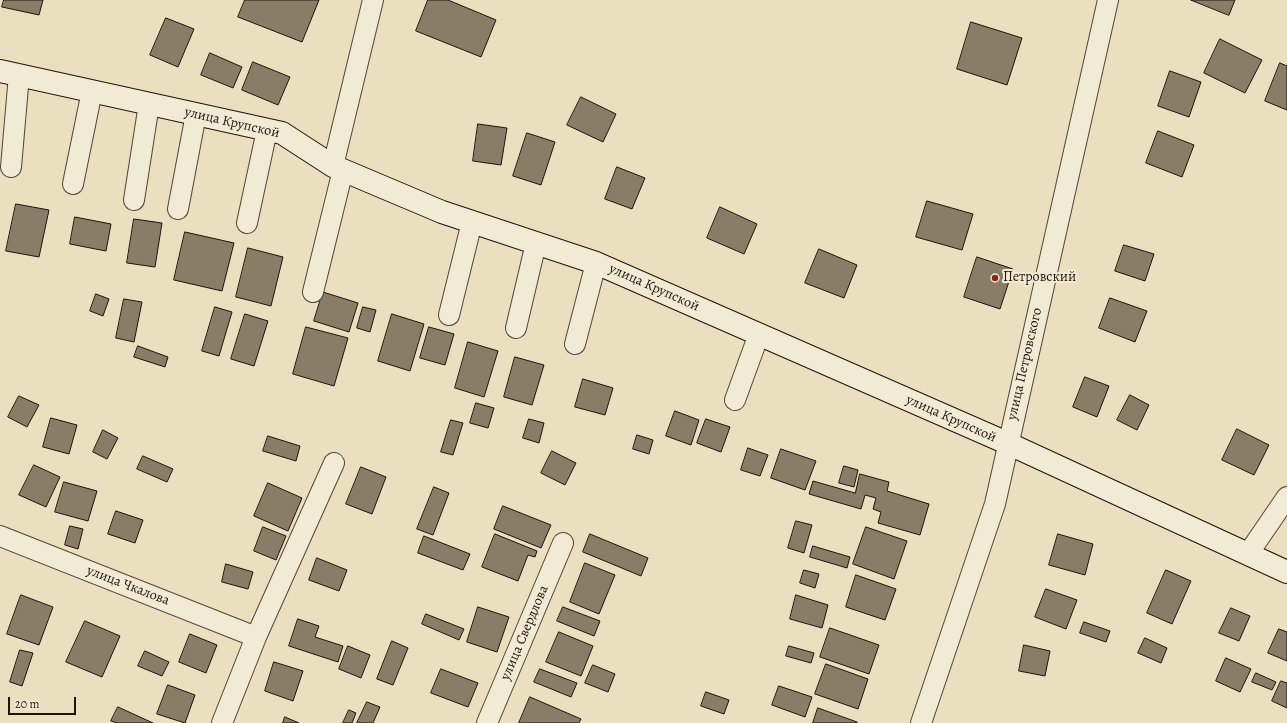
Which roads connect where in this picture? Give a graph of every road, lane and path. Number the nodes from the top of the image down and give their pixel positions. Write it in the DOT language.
graph roads {
  1 [pos="373,0"];
  2 [pos="1108,0"];
  3 [pos="10,73"];
  4 [pos="92,92"];
  5 [pos="149,104"];
  6 [pos="196,114"];
  7 [pos="267,130"];
  8 [pos="11,167"];
  9 [pos="338,168"];
  10 [pos="73,184"];
  11 [pos="134,200"];
  12 [pos="178,209"];
  13 [pos="472,222"];
  14 [pos="247,223"];
  15 [pos="536,243"];
  16 [pos="596,263"];
  17 [pos="312,292"];
  18 [pos="449,315"];
  19 [pos="516,328"];
  20 [pos="759,334"];
  21 [pos="575,344"];
  22 [pos="735,400"];
  23 [pos="1008,444"];
  24 [pos="334,463"];
  25 [pos="1287,497"];
  26 [pos="0,536"];
  27 [pos="563,543"];
  28 [pos="1248,554"];
  29 [pos="1287,572"];
  30 [pos="256,637"];
  31 [pos="222,723"];
  32 [pos="487,723"];
  33 [pos="921,723"];
  1 -- 9 [label="street"];
  2 -- 23 [label="street, улица Петровского"];
  3 -- 4 [label="main road, улица Крупской"];
  3 -- 8 [label="street"];
  4 -- 5 [label="main road, улица Крупской"];
  4 -- 10 [label="street"];
  5 -- 6 [label="main road, улица Крупской"];
  5 -- 11 [label="street"];
  6 -- 7 [label="main road, улица Крупской"];
  6 -- 12 [label="street"];
  7 -- 9 [label="main road, улица Крупской"];
  7 -- 14 [label="street"];
  9 -- 13 [label="main road, улица Крупской"];
  9 -- 17 [label="street"];
  13 -- 15 [label="main road, улица Крупской"];
  13 -- 18 [label="street"];
  15 -- 16 [label="main road, улица Крупской"];
  15 -- 19 [label="street"];
  16 -- 20 [label="main road, улица Крупской"];
  16 -- 21 [label="street"];
  20 -- 22 [label="street"];
  20 -- 23 [label="main road, улица Крупской"];
  23 -- 28 [label="main road, улица Крупской"];
  23 -- 33 [label="street, улица Петровского"];
  24 -- 30 [label="street"];
  25 -- 28 [label="street"];
  26 -- 30 [label="street, улица Чкалова"];
  27 -- 32 [label="street, улица Свердлова"];
  28 -- 29 [label="main road, улица Крупской"];
  30 -- 31 [label="street"];
}
